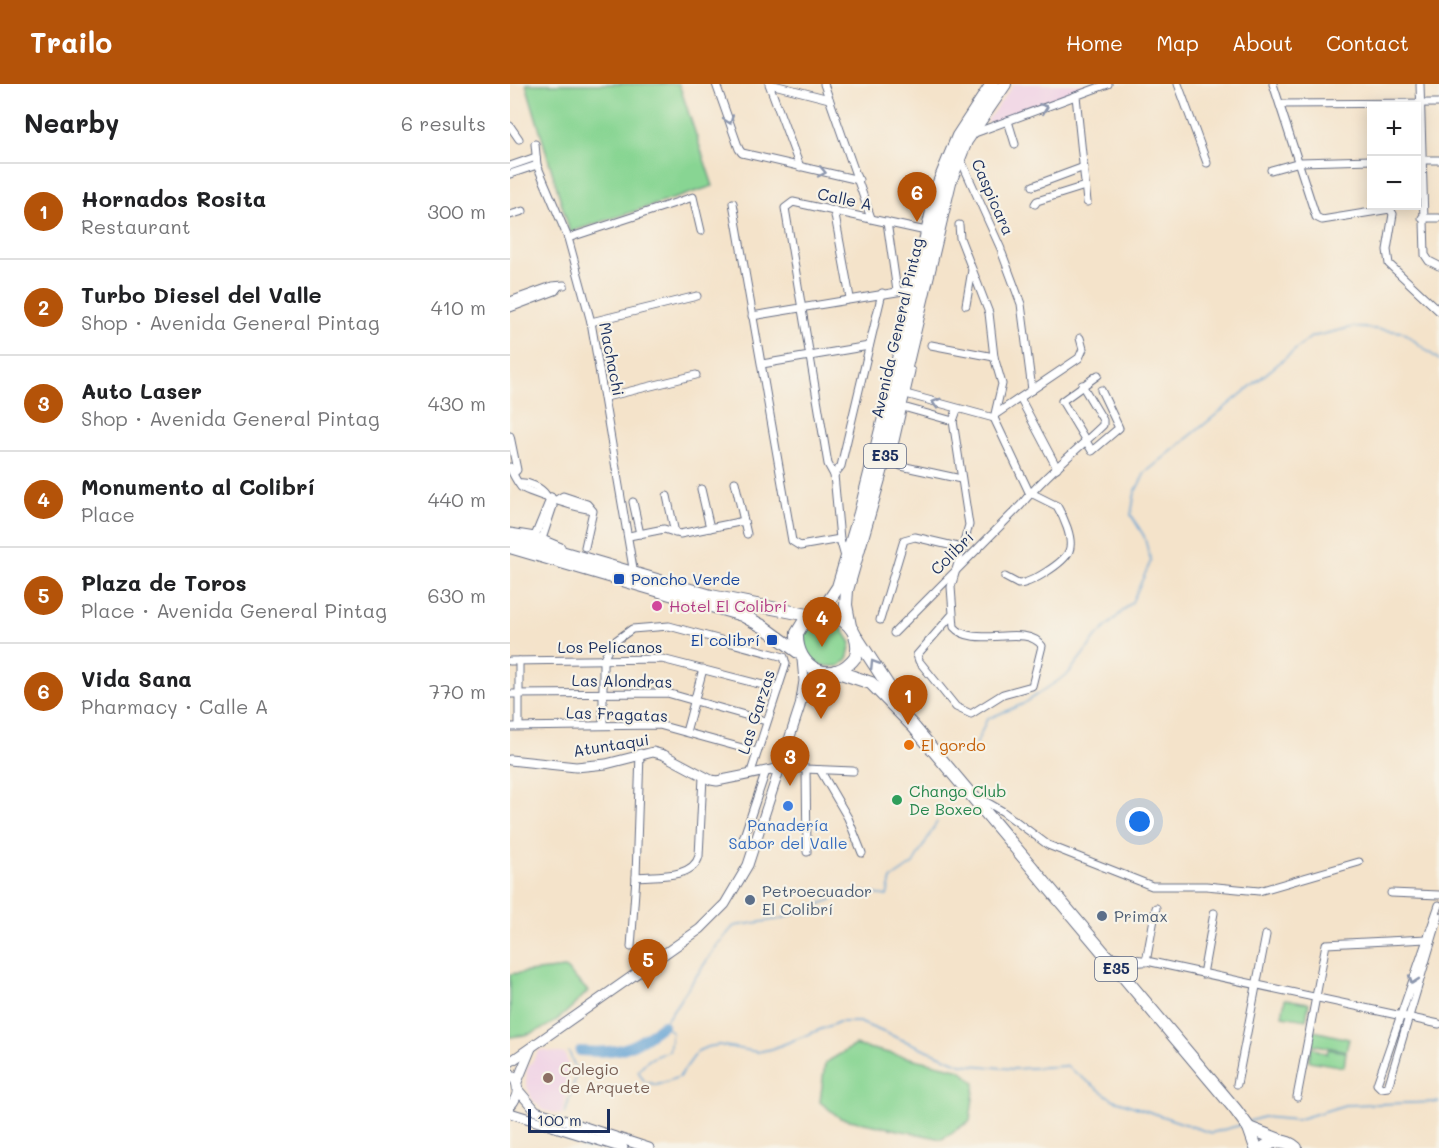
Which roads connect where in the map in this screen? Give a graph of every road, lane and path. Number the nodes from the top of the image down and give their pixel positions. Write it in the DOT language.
graph roads {
  1 [pos="716,84"];
  2 [pos="770,84"];
  3 [pos="824,84"];
  4 [pos="992,84"];
  5 [pos="1005,84"];
  6 [pos="1108,84"];
  7 [pos="1178,84"];
  8 [pos="1273,84"];
  9 [pos="1420,84"];
  10 [pos="1076,96"];
  11 [pos="829,99"];
  12 [pos="1421,102"];
  13 [pos="1367,103"];
  14 [pos="1421,103"];
  15 [pos="1439,103"];
  16 [pos="1280,104"];
  17 [pos="1008,122"];
  18 [pos="510,126"];
  19 [pos="970,135"];
  20 [pos="519,139"];
  21 [pos="535,144"];
  22 [pos="1016,144"];
  23 [pos="959,156"];
  24 [pos="536,157"];
  25 [pos="1367,160"];
  26 [pos="1421,160"];
  27 [pos="1439,160"];
  28 [pos="519,162"];
  29 [pos="1300,162"];
  30 [pos="1207,163"];
  31 [pos="537,165"];
  32 [pos="510,166"];
  33 [pos="800,167"];
  34 [pos="1084,167"];
  35 [pos="522,170"];
  36 [pos="1271,170"];
  37 [pos="510,174"];
  38 [pos="859,180"];
  39 [pos="1033,186"];
  40 [pos="1085,186"];
  41 [pos="1421,189"];
  42 [pos="1087,202"];
  43 [pos="733,203"];
  44 [pos="1035,204"];
  45 [pos="834,210"];
  46 [pos="523,211"];
  47 [pos="510,215"];
  48 [pos="871,218"];
  49 [pos="1422,218"];
  50 [pos="1439,218"];
  51 [pos="886,222"];
  52 [pos="959,225"];
  53 [pos="701,231"];
  54 [pos="926,231"];
  55 [pos="568,238"];
  56 [pos="1439,266"];
  57 [pos="972,270"];
  58 [pos="915,289"];
  59 [pos="897,291"];
  60 [pos="882,293"];
  61 [pos="697,296"];
  62 [pos="850,298"];
  63 [pos="510,301"];
  64 [pos="966,305"];
  65 [pos="803,306"];
  66 [pos="510,308"];
  67 [pos="1439,311"];
  68 [pos="752,316"];
  69 [pos="591,322"];
  70 [pos="912,336"];
  71 [pos="1080,338"];
  72 [pos="931,345"];
  73 [pos="869,346"];
  74 [pos="811,357"];
  75 [pos="994,357"];
  76 [pos="762,364"];
  77 [pos="696,375"];
  78 [pos="1098,375"];
  79 [pos="1082,385"];
  80 [pos="1032,390"];
  81 [pos="1101,390"];
  82 [pos="906,394"];
  83 [pos="606,397"];
  84 [pos="1020,398"];
  85 [pos="903,407"];
  86 [pos="957,410"];
  87 [pos="995,416"];
  88 [pos="953,421"];
  89 [pos="510,436"];
  90 [pos="1084,442"];
  91 [pos="882,464"];
  92 [pos="901,466"];
  93 [pos="1057,468"];
  94 [pos="513,471"];
  95 [pos="834,475"];
  96 [pos="961,479"];
  97 [pos="510,482"];
  98 [pos="735,482"];
  99 [pos="701,489"];
  100 [pos="1029,492"];
  101 [pos="667,496"];
  102 [pos="552,497"];
  103 [pos="633,502"];
  104 [pos="744,521"];
  105 [pos="710,528"];
  106 [pos="510,532"];
  107 [pos="675,533"];
  108 [pos="640,534"];
  109 [pos="747,534"];
  110 [pos="629,536"];
  111 [pos="510,537"];
  112 [pos="538,537"];
  113 [pos="840,539"];
  114 [pos="510,547"];
  115 [pos="962,548"];
  116 [pos="581,552"];
  117 [pos="845,562"];
  118 [pos="956,569"];
  119 [pos="634,574"];
  120 [pos="1005,577"];
  121 [pos="817,615"];
  122 [pos="951,616"];
  123 [pos="880,620"];
  124 [pos="853,632"];
  125 [pos="894,633"];
  126 [pos="800,656"];
  127 [pos="603,660"];
  128 [pos="510,661"];
  129 [pos="519,661"];
  130 [pos="703,669"];
  131 [pos="832,672"];
  132 [pos="778,689"];
  133 [pos="603,693"];
  134 [pos="510,694"];
  135 [pos="519,694"];
  136 [pos="695,700"];
  137 [pos="800,706"];
  138 [pos="766,720"];
  139 [pos="519,726"];
  140 [pos="603,726"];
  141 [pos="913,726"];
  142 [pos="510,727"];
  143 [pos="686,732"];
  144 [pos="757,752"];
  145 [pos="640,753"];
  146 [pos="510,760"];
  147 [pos="781,768"];
  148 [pos="806,769"];
  149 [pos="820,770"];
  150 [pos="766,771"];
  151 [pos="853,771"];
  152 [pos="750,775"];
  153 [pos="703,777"];
  154 [pos="968,791"];
  155 [pos="742,842"];
  156 [pos="807,852"];
  157 [pos="862,853"];
  158 [pos="1359,862"];
  159 [pos="636,877"];
  160 [pos="1392,893"];
  161 [pos="1439,894"];
  162 [pos="1439,905"];
  163 [pos="1156,908"];
  164 [pos="1214,913"];
  165 [pos="1439,916"];
  166 [pos="1437,931"];
  167 [pos="1266,935"];
  168 [pos="1427,939"];
  169 [pos="631,947"];
  170 [pos="1105,956"];
  171 [pos="1146,962"];
  172 [pos="1117,970"];
  173 [pos="1203,974"];
  174 [pos="1255,985"];
  175 [pos="1317,999"];
  176 [pos="1400,1017"];
  177 [pos="1409,1018"];
  178 [pos="1439,1024"];
  179 [pos="533,1046"];
  180 [pos="510,1062"];
  181 [pos="510,1073"];
  182 [pos="1236,1084"];
  183 [pos="518,1086"];
  184 [pos="1297,1097"];
  185 [pos="510,1106"];
  186 [pos="510,1113"];
  187 [pos="1249,1130"];
  188 [pos="1284,1141"];
  189 [pos="623,1148"];
  190 [pos="649,1148"];
  191 [pos="1248,1148"];
  192 [pos="1257,1148"];
  193 [pos="1263,1148"];
  194 [pos="1296,1148"];
  1 -- 33 [label="street, one-way"];
  2 -- 11 [label="street"];
  2 -- 33 [label="street"];
  3 -- 11 [label="street"];
  4 -- 54 [label="highway, Avenida General Pintag / E35"];
  5 -- 19 [label="highway, Avenida General Pintag / E35"];
  6 -- 10 [label="street"];
  7 -- 30 [label="street"];
  8 -- 16 [label="street"];
  9 -- 12 [label="street"];
  17 -- 10 [label="street, one-way"];
  10 -- 34 [label="street"];
  11 -- 38 [label="street"];
  13 -- 16 [label="street"];
  14 -- 15 [label="street"];
  16 -- 29 [label="street"];
  17 -- 19 [label="street"];
  17 -- 22 [label="street"];
  18 -- 20 [label="street"];
  19 -- 23 [label="highway, Avenida General Pintag / E35"];
  21 -- 24 [label="street, Machachi"];
  23 -- 70 [label="highway, Avenida General Pintag / E35"];
  23 -- 80 [label="street, Caspicara"];
  24 -- 28 [label="street"];
  24 -- 31 [label="street, Machachi"];
  25 -- 29 [label="street"];
  26 -- 27 [label="street"];
  28 -- 32 [label="street"];
  28 -- 35 [label="street"];
  29 -- 36 [label="street"];
  29 -- 67 [label="street"];
  31 -- 35 [label="street"];
  31 -- 55 [label="street, Machachi"];
  33 -- 38 [label="street, one-way"];
  34 -- 39 [label="street"];
  34 -- 40 [label="street"];
  35 -- 37 [label="street"];
  38 -- 48 [label="street"];
  40 -- 42 [label="street"];
  40 -- 44 [label="street"];
  41 -- 49 [label="street"];
  43 -- 68 [label="street"];
  45 -- 48 [label="street, Calle A"];
  45 -- 62 [label="street"];
  45 -- 65 [label="street, Calle A"];
  46 -- 47 [label="street"];
  48 -- 51 [label="street, Calle A"];
  49 -- 50 [label="street"];
  49 -- 56 [label="street"];
  51 -- 54 [label="street, Calle A"];
  51 -- 59 [label="street"];
  52 -- 57 [label="street"];
  53 -- 55 [label="street"];
  54 -- 58 [label="highway, Avenida General Pintag / E35"];
  55 -- 69 [label="street, Machachi"];
  57 -- 64 [label="street"];
  57 -- 75 [label="street"];
  58 -- 59 [label="street"];
  58 -- 117 [label="highway, Avenida General Pintag / E35"];
  59 -- 60 [label="street"];
  60 -- 62 [label="street"];
  60 -- 73 [label="street"];
  61 -- 69 [label="street"];
  62 -- 65 [label="street"];
  63 -- 66 [label="street"];
  65 -- 68 [label="street"];
  65 -- 74 [label="street"];
  68 -- 76 [label="street"];
  69 -- 83 [label="street, Machachi"];
  70 -- 82 [label="street"];
  70 -- 91 [label="highway, Avenida General Pintag / E35"];
  71 -- 80 [label="street"];
  72 -- 75 [label="street"];
  73 -- 74 [label="street"];
  73 -- 95 [label="street"];
  74 -- 76 [label="street"];
  74 -- 95 [label="street"];
  75 -- 87 [label="street"];
  76 -- 113 [label="street"];
  77 -- 83 [label="street"];
  78 -- 79 [label="street"];
  79 -- 90 [label="street"];
  79 -- 90 [label="street"];
  80 -- 84 [label="street"];
  81 -- 90 [label="street"];
  82 -- 85 [label="street"];
  86 -- 82 [label="street, one-way"];
  83 -- 110 [label="street, Machachi"];
  84 -- 87 [label="street"];
  84 -- 93 [label="street"];
  85 -- 88 [label="street"];
  85 -- 91 [label="street"];
  86 -- 87 [label="street"];
  86 -- 88 [label="street"];
  87 -- 100 [label="street"];
  88 -- 96 [label="street"];
  89 -- 94 [label="street"];
  90 -- 93 [label="street"];
  91 -- 124 [label="highway, Avenida General Pintag / E35"];
  92 -- 96 [label="street"];
  93 -- 100 [label="street"];
  94 -- 97 [label="street"];
  94 -- 102 [label="street"];
  95 -- 113 [label="street"];
  96 -- 115 [label="street"];
  98 -- 104 [label="street"];
  99 -- 105 [label="street"];
  100 -- 118 [label="street, Colibrí"];
  100 -- 120 [label="street"];
  101 -- 107 [label="street"];
  102 -- 112 [label="street"];
  102 -- 116 [label="street"];
  103 -- 108 [label="street"];
  104 -- 105 [label="street"];
  104 -- 109 [label="street"];
  105 -- 107 [label="street"];
  106 -- 112 [label="street"];
  107 -- 108 [label="street"];
  108 -- 110 [label="street"];
  110 -- 119 [label="street, Machachi"];
  111 -- 116 [label="highway"];
  112 -- 116 [label="street"];
  113 -- 117 [label="street"];
  114 -- 126 [label="highway"];
  115 -- 118 [label="street"];
  115 -- 123 [label="street"];
  116 -- 119 [label="highway"];
  117 -- 121 [label="highway, Avenida General Pintag / E35"];
  118 -- 122 [label="street"];
  118 -- 125 [label="street, Colibrí"];
  119 -- 121 [label="highway"];
  121 -- 124 [label="highway"];
  121 -- 126 [label="highway, E35"];
  122 -- 122 [label="street"];
  124 -- 131 [label="highway, E35"];
  141 -- 124 [label="highway, E35, one-way"];
  126 -- 131 [label="highway, E35"];
  126 -- 137 [label="main road"];
  127 -- 129 [label="street, Los Pelicanos"];
  127 -- 130 [label="street, Los Pelicanos"];
  127 -- 132 [label="street, Las Garzas"];
  127 -- 133 [label="street"];
  128 -- 129 [label="street, Los Pelicanos"];
  129 -- 135 [label="street"];
  130 -- 132 [label="street, Los Pelicanos"];
  130 -- 136 [label="street"];
  131 -- 137 [label="main road"];
  131 -- 141 [label="highway, E35"];
  132 -- 138 [label="street, Las Garzas"];
  133 -- 135 [label="street, Las Alondras"];
  133 -- 136 [label="street, Las Alondras"];
  133 -- 140 [label="street"];
  134 -- 135 [label="street, Las Alondras"];
  135 -- 139 [label="street"];
  136 -- 138 [label="street, Las Alondras"];
  136 -- 143 [label="street"];
  137 -- 147 [label="main road"];
  138 -- 144 [label="street, Las Garzas"];
  139 -- 140 [label="street, Las Fragatas"];
  139 -- 142 [label="street, Las Fragatas"];
  140 -- 143 [label="street, Las Fragatas"];
  141 -- 154 [label="highway, E35"];
  143 -- 144 [label="street, Las Fragatas"];
  144 -- 152 [label="street, Las Garzas"];
  145 -- 146 [label="main road, Atuntaqui"];
  145 -- 153 [label="main road, Atuntaqui"];
  145 -- 159 [label="street"];
  147 -- 148 [label="street, Atuntaqui"];
  147 -- 150 [label="main road, Atuntaqui"];
  147 -- 179 [label="main road"];
  148 -- 149 [label="street, Atuntaqui"];
  148 -- 156 [label="street"];
  149 -- 151 [label="street, Atuntaqui"];
  149 -- 157 [label="street"];
  150 -- 152 [label="main road, Atuntaqui"];
  150 -- 155 [label="street"];
  152 -- 153 [label="main road, Atuntaqui"];
  153 -- 159 [label="street"];
  154 -- 158 [label="street"];
  154 -- 170 [label="highway, E35"];
  159 -- 169 [label="street"];
  160 -- 161 [label="street"];
  162 -- 168 [label="street"];
  163 -- 171 [label="street"];
  164 -- 173 [label="street"];
  165 -- 166 [label="street"];
  166 -- 177 [label="street"];
  167 -- 174 [label="street"];
  168 -- 175 [label="street"];
  168 -- 176 [label="street, one-way"];
  170 -- 171 [label="street"];
  170 -- 172 [label="highway, E35"];
  171 -- 172 [label="street"];
  171 -- 173 [label="street"];
  172 -- 187 [label="highway, E35"];
  173 -- 174 [label="street"];
  174 -- 175 [label="street"];
  174 -- 182 [label="street"];
  175 -- 176 [label="street"];
  175 -- 184 [label="street"];
  176 -- 177 [label="street"];
  176 -- 177 [label="street"];
  177 -- 178 [label="street"];
  179 -- 180 [label="main road"];
  179 -- 183 [label="main road"];
  181 -- 183 [label="main road"];
  183 -- 185 [label="main road"];
  183 -- 190 [label="main road"];
  186 -- 189 [label="main road"];
  187 -- 188 [label="highway"];
  187 -- 191 [label="highway"];
  187 -- 192 [label="highway, E35"];
  188 -- 193 [label="highway"];
  188 -- 194 [label="highway"];
}
